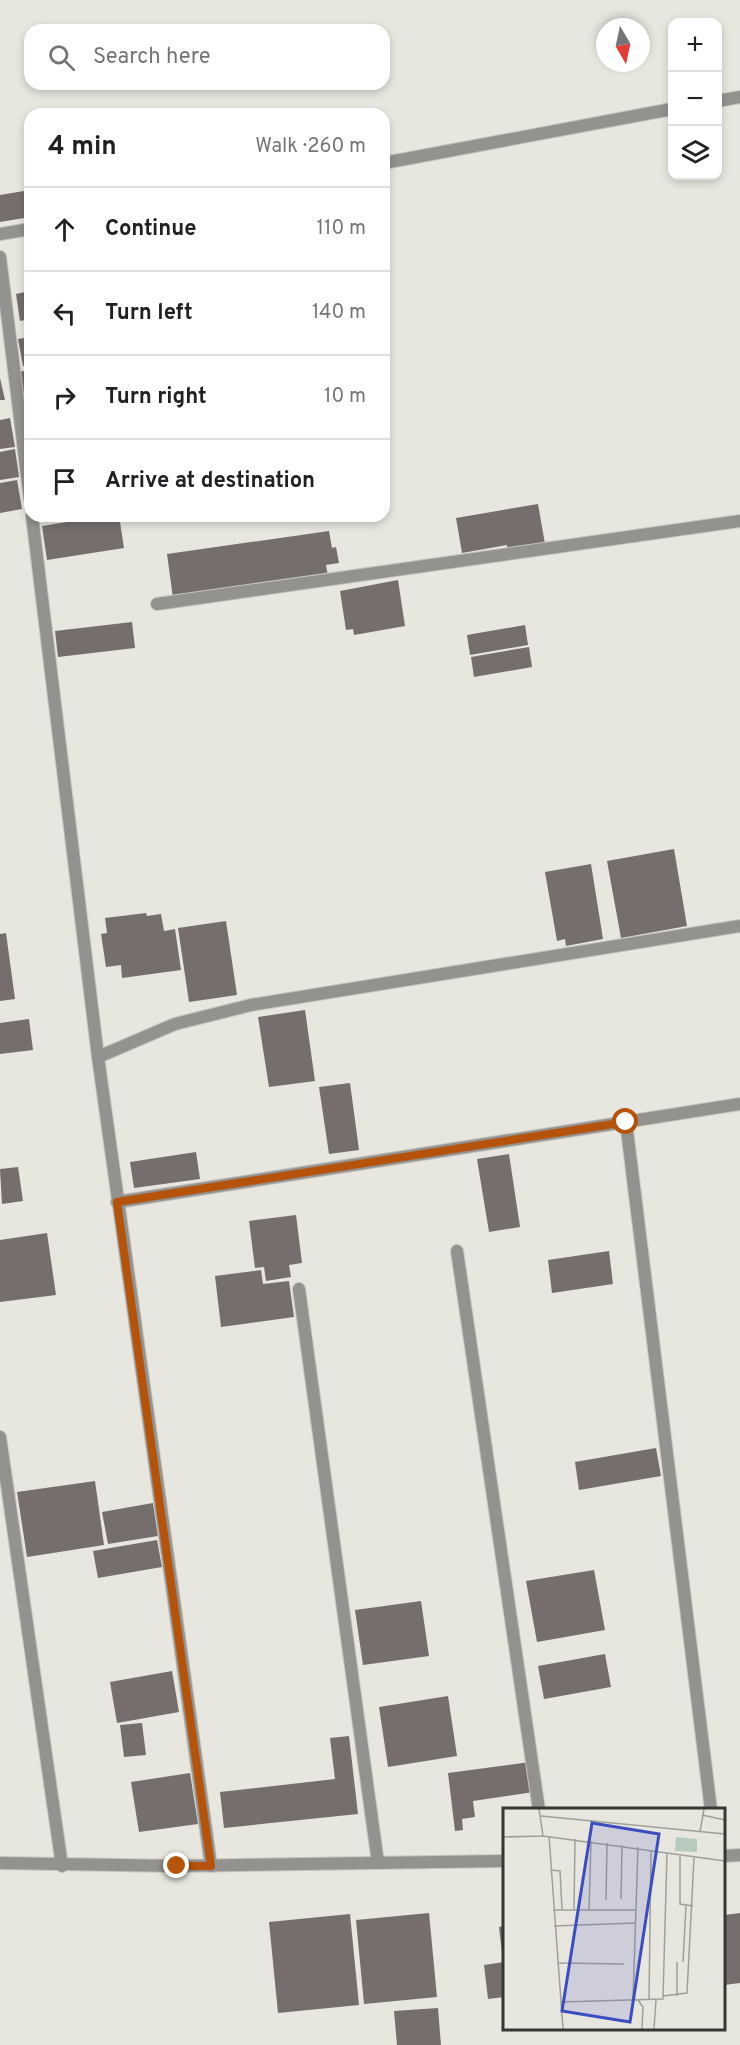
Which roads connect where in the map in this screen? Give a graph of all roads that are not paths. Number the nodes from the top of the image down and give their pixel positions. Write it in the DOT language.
graph roads {
  1 [pos="740,97"];
  2 [pos="722,100"];
  3 [pos="668,110"];
  4 [pos="390,162"];
  5 [pos="24,230"];
  6 [pos="0,234"];
  7 [pos="0,257"];
  8 [pos="24,450"];
  9 [pos="740,521"];
  10 [pos="33,522"];
  11 [pos="157,604"];
  12 [pos="740,926"];
  13 [pos="98,1057"];
  14 [pos="740,1104"];
  15 [pos="626,1122"];
  16 [pos="117,1202"];
  17 [pos="458,1251"];
  18 [pos="299,1289"];
  19 [pos="0,1437"];
  20 [pos="539,1808"];
  21 [pos="711,1808"];
  22 [pos="740,1855"];
  23 [pos="725,1856"];
  24 [pos="503,1861"];
  25 [pos="0,1863"];
  26 [pos="378,1863"];
  27 [pos="62,1866"];
  28 [pos="211,1866"];
  1 -- 2 [label="street"];
  3 -- 4 [label="street"];
  5 -- 6 [label="street"];
  7 -- 8 [label="street"];
  9 -- 11 [label="street"];
  10 -- 13 [label="street"];
  12 -- 13 [label="street"];
  13 -- 16 [label="street"];
  14 -- 15 [label="street"];
  15 -- 16 [label="street"];
  15 -- 21 [label="street"];
  16 -- 28 [label="street"];
  17 -- 20 [label="street"];
  18 -- 26 [label="street"];
  19 -- 27 [label="street"];
  22 -- 23 [label="street"];
  24 -- 26 [label="street"];
  25 -- 27 [label="street"];
  26 -- 28 [label="street"];
  27 -- 28 [label="street"];
}
